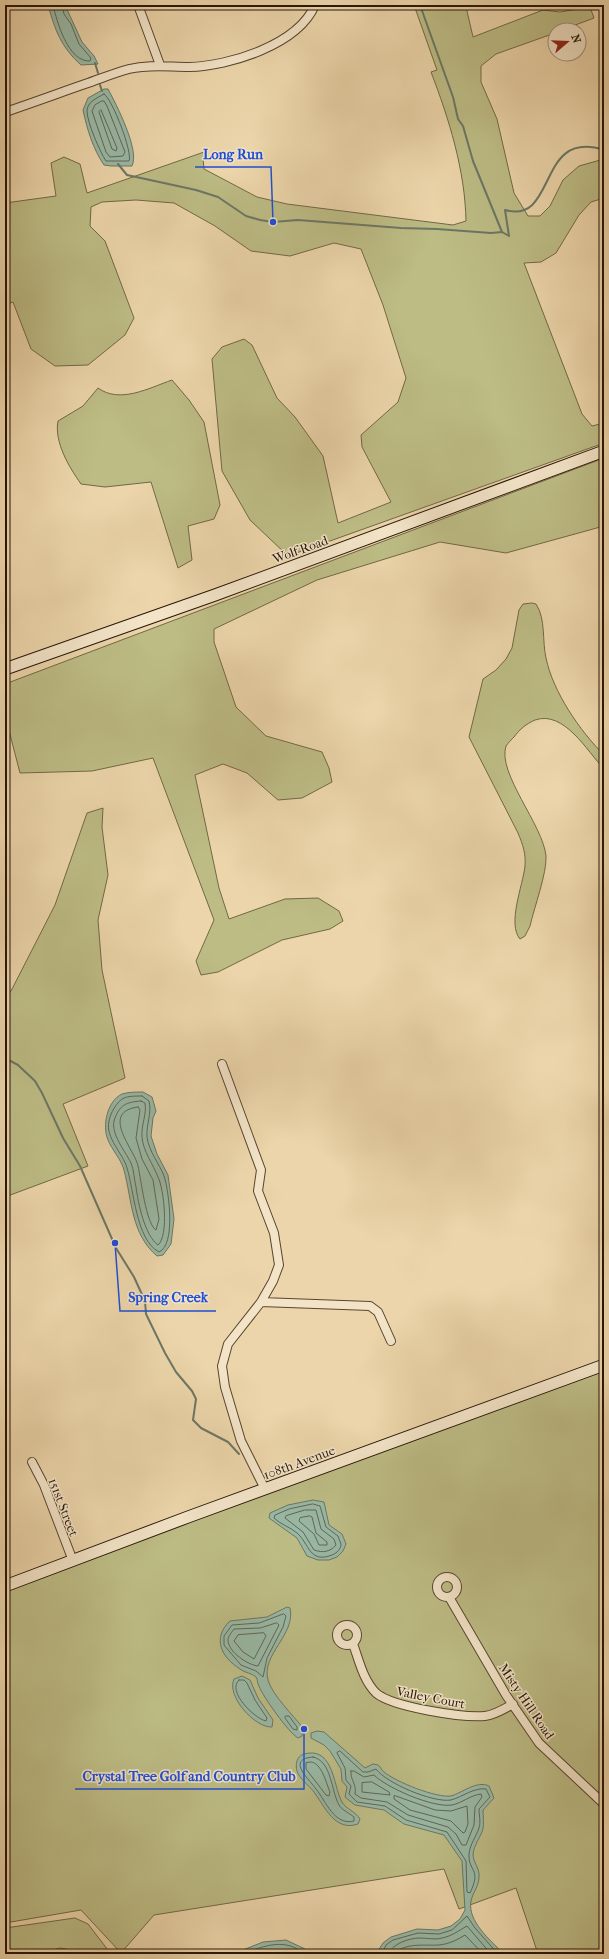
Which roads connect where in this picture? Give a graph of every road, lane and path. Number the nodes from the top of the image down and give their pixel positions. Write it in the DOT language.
graph roads {
  1 [pos="138,5"];
  2 [pos="315,6"];
  3 [pos="160,65"];
  4 [pos="5,112"];
  5 [pos="604,451"];
  6 [pos="5,669"];
  7 [pos="222,1064"];
  8 [pos="261,1302"];
  9 [pos="391,1341"];
  10 [pos="604,1365"];
  11 [pos="32,1462"];
  12 [pos="265,1489"];
  13 [pos="73,1562"];
  14 [pos="5,1586"];
  15 [pos="449,1597"];
  16 [pos="353,1644"];
  17 [pos="513,1704"];
  18 [pos="604,1804"];
  1 -- 3 [label="street"];
  2 -- 3 [label="street"];
  3 -- 4 [label="street"];
  5 -- 6 [label="street, Wolf Road"];
  7 -- 8 [label="street"];
  8 -- 9 [label="street"];
  8 -- 12 [label="street"];
  10 -- 12 [label="street, 108th Avenue"];
  11 -- 13 [label="street, 151st Street"];
  12 -- 13 [label="street, 108th Avenue"];
  13 -- 14 [label="street, 108th Avenue"];
  15 -- 17 [label="street, Misty Hill Road"];
  16 -- 17 [label="street, Valley Court"];
  17 -- 18 [label="street, Misty Hill Road"];
}
